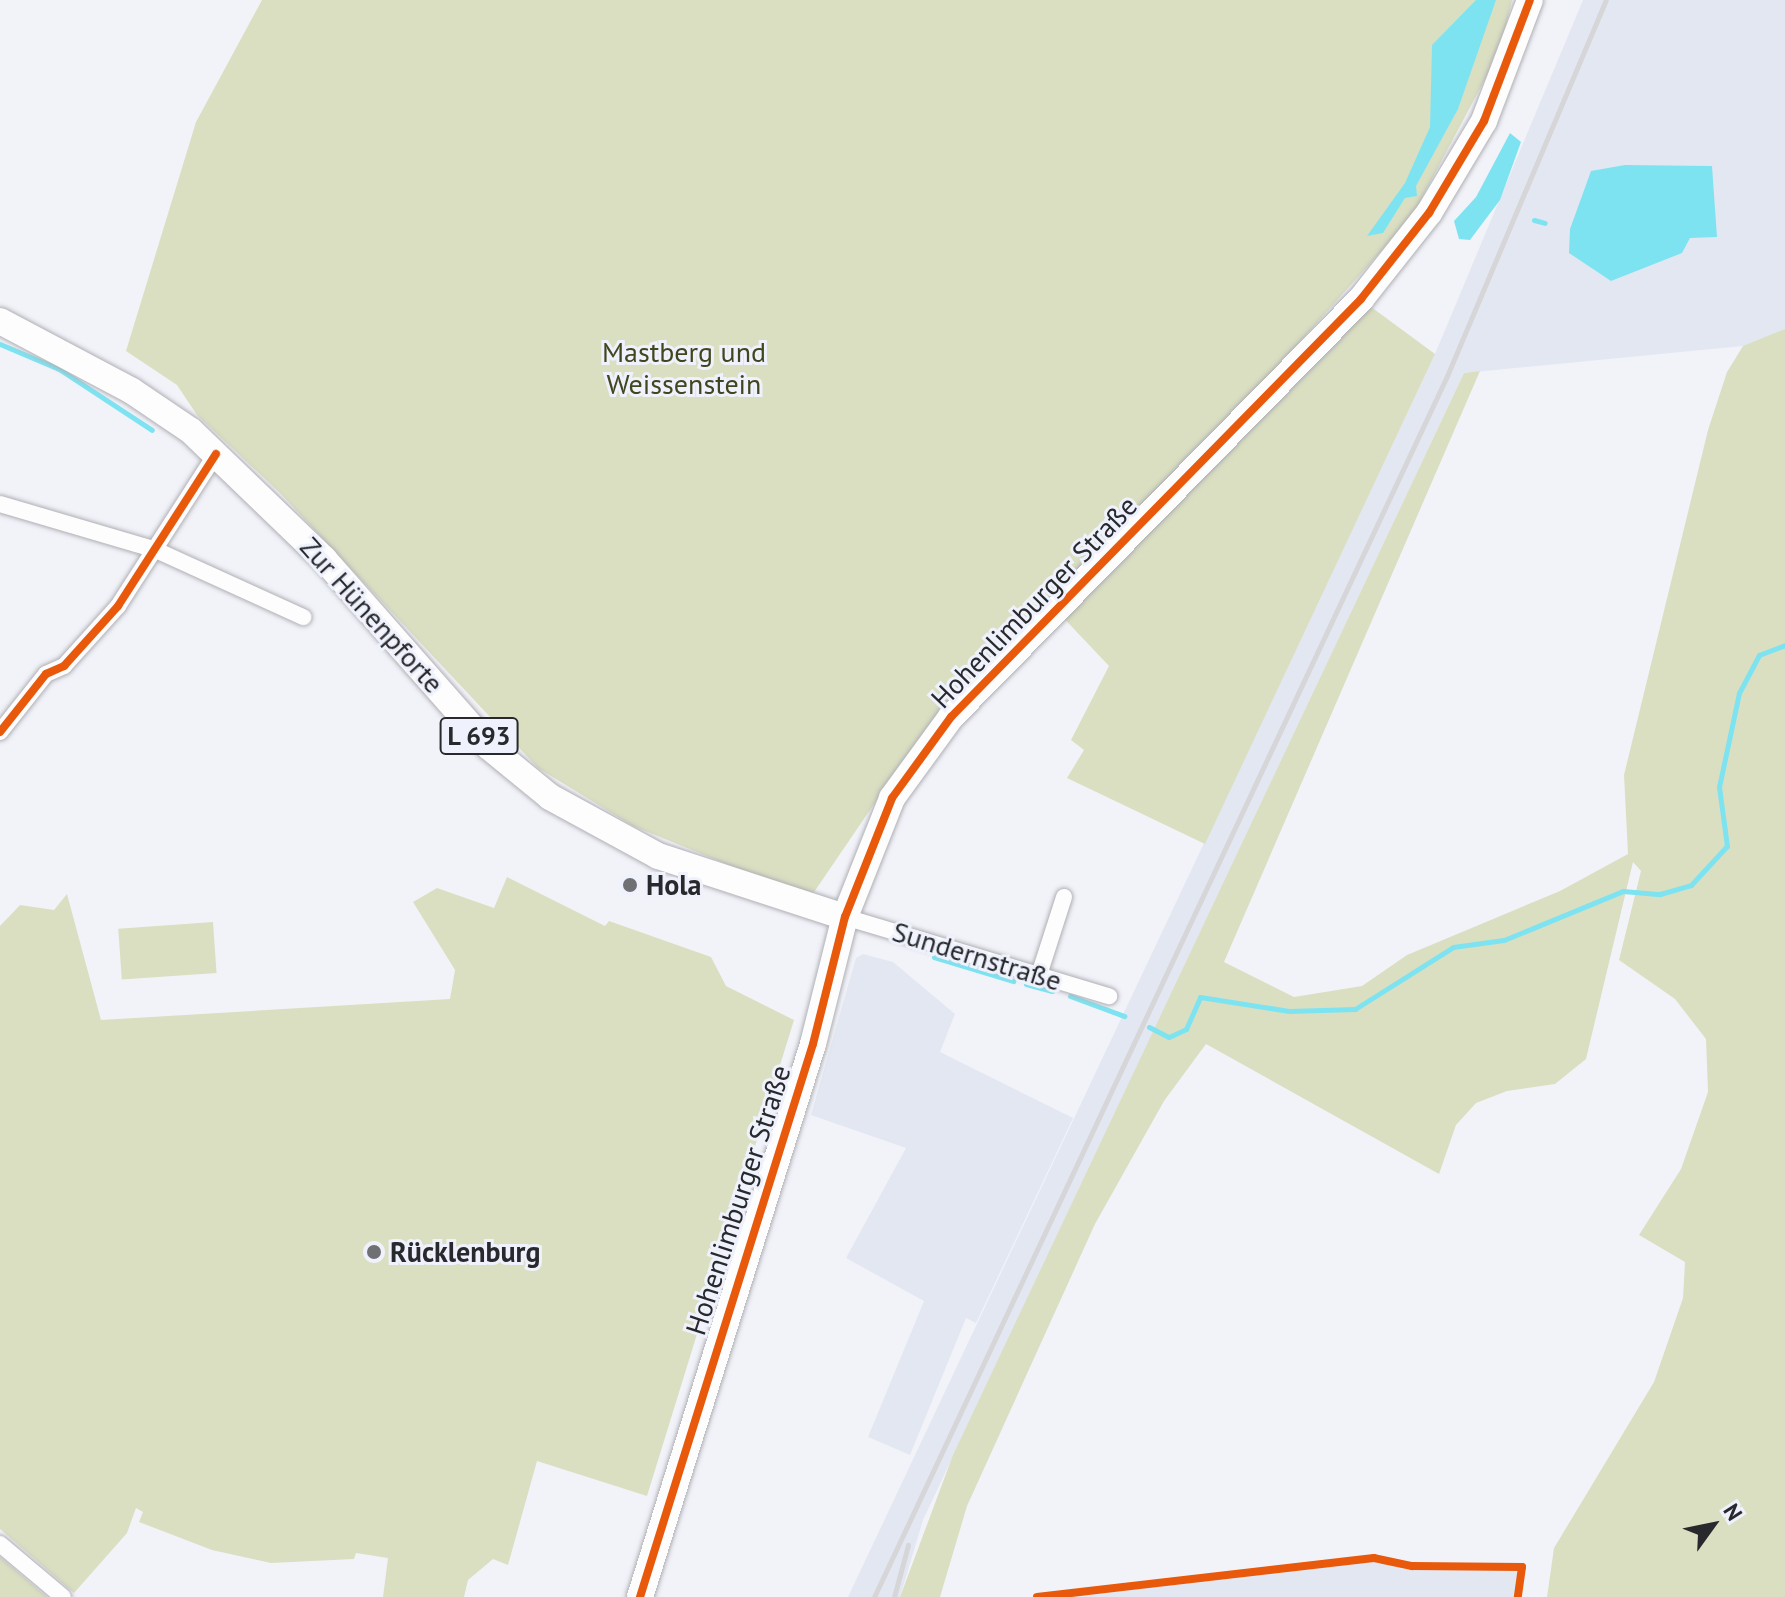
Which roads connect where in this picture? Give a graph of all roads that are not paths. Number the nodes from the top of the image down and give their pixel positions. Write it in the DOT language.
graph roads {
  1 [pos="1530,0"];
  2 [pos="0,321"];
  3 [pos="216,454"];
  4 [pos="0,504"];
  5 [pos="156,550"];
  6 [pos="303,617"];
  7 [pos="0,732"];
  8 [pos="1064,897"];
  9 [pos="845,917"];
  10 [pos="1039,975"];
  11 [pos="1109,996"];
  12 [pos="0,1544"];
  13 [pos="63,1597"];
  14 [pos="620,1597"];
  15 [pos="628,1597"];
  16 [pos="640,1597"];
  1 -- 9 [label="main road, Hohenlimburger Straße"];
  2 -- 3 [label="main road, Zur Hünenpforte / L 693"];
  3 -- 5 [label="street"];
  3 -- 9 [label="main road, Zur Hünenpforte / L 693"];
  4 -- 5 [label="street"];
  5 -- 6 [label="street"];
  5 -- 7 [label="street"];
  8 -- 10 [label="street"];
  9 -- 10 [label="street, Sundernstraße"];
  9 -- 16 [label="main road, Hohenlimburger Straße"];
  10 -- 11 [label="street, Sundernstraße"];
  12 -- 13 [label="street"];
  14 -- 15 [label="street"];
}
